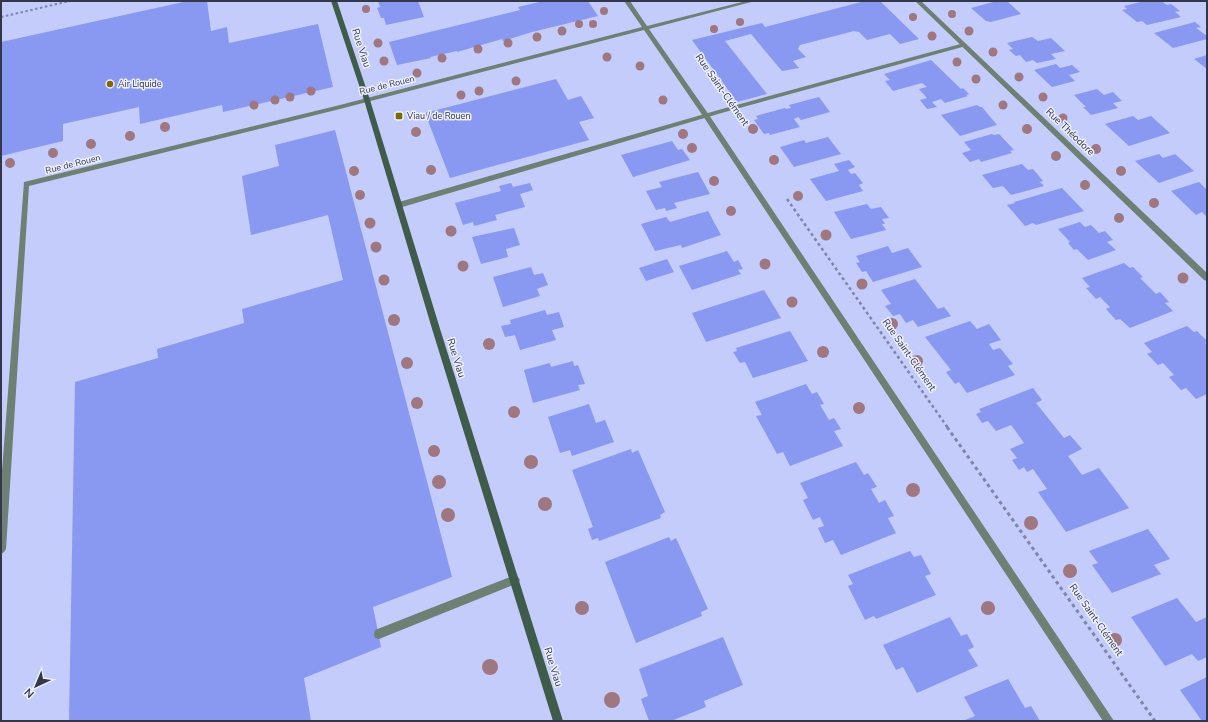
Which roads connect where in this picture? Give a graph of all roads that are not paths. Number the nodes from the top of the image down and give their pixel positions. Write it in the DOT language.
graph roads {
  1 [pos="334,1"];
  2 [pos="627,1"];
  3 [pos="752,1"];
  4 [pos="918,1"];
  5 [pos="645,27"];
  6 [pos="964,45"];
  7 [pos="367,100"];
  8 [pos="706,116"];
  9 [pos="399,205"];
  10 [pos="1207,278"];
  11 [pos="1,549"];
  12 [pos="515,580"];
  13 [pos="379,634"];
  14 [pos="558,721"];
  15 [pos="1109,721"];
  1 -- 7 [label="main road, Rue Viau"];
  2 -- 5 [label="street"];
  3 -- 5 [label="street, Rue de Rouen"];
  4 -- 6 [label="street, Rue Théodore"];
  5 -- 7 [label="street, Rue de Rouen"];
  5 -- 8 [label="street"];
  6 -- 8 [label="street"];
  6 -- 10 [label="street, Rue Théodore"];
  7 -- 9 [label="main road, Rue Viau"];
  7 -- 11 [label="street, Rue de Rouen"];
  8 -- 9 [label="street"];
  8 -- 15 [label="street"];
  9 -- 12 [label="main road, Rue Viau"];
  12 -- 13 [label="street"];
  12 -- 14 [label="main road, Rue Viau"];
}
